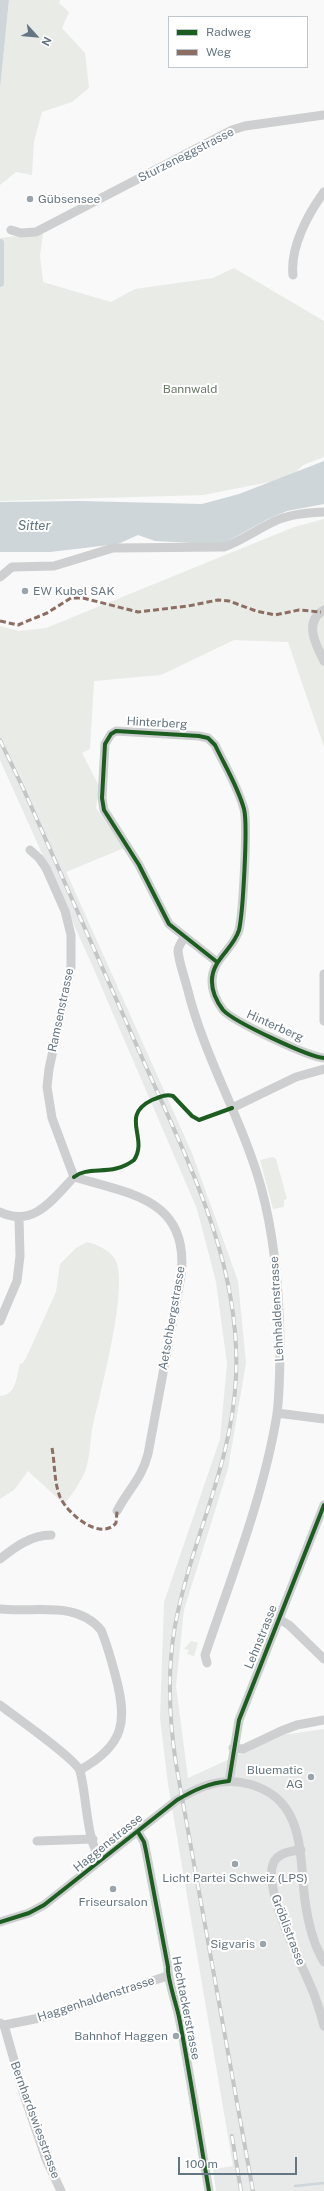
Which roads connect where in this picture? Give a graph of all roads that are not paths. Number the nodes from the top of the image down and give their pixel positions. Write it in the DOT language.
graph roads {
  1 [pos="324,115"];
  2 [pos="324,192"];
  3 [pos="11,230"];
  4 [pos="293,275"];
  5 [pos="324,512"];
  6 [pos="0,577"];
  7 [pos="324,610"];
  8 [pos="324,661"];
  9 [pos="30,850"];
  10 [pos="184,937"];
  11 [pos="217,962"];
  12 [pos="324,974"];
  13 [pos="324,1021"];
  14 [pos="324,1058"];
  15 [pos="324,1069"];
  16 [pos="232,1108"];
  17 [pos="74,1177"];
  18 [pos="0,1212"];
  19 [pos="19,1218"];
  20 [pos="0,1321"];
  21 [pos="277,1413"];
  22 [pos="324,1419"];
  23 [pos="324,1505"];
  24 [pos="116,1511"];
  25 [pos="51,1535"];
  26 [pos="0,1559"];
  27 [pos="0,1609"];
  28 [pos="279,1619"];
  29 [pos="324,1659"];
  30 [pos="207,1663"];
  31 [pos="0,1705"];
  32 [pos="324,1720"];
  33 [pos="233,1748"];
  34 [pos="80,1770"];
  35 [pos="229,1780"];
  36 [pos="138,1832"];
  37 [pos="92,1839"];
  38 [pos="37,1841"];
  39 [pos="301,1850"];
  40 [pos="101,1860"];
  41 [pos="0,1922"];
  42 [pos="324,1962"];
  43 [pos="167,1976"];
  44 [pos="2,2024"];
  45 [pos="324,2026"];
  46 [pos="61,2191"];
  47 [pos="209,2191"];
  1 -- 3 [label="street, Sturzeneggstrasse"];
  2 -- 4 [label="street"];
  5 -- 6 [label="street"];
  7 -- 8 [label="street"];
  9 -- 17 [label="street, Ramsenstrasse"];
  10 -- 11 [label="street, Hinterberg"];
  10 -- 11 [label="street, Hinterberg"];
  10 -- 16 [label="street, Lehnhaldenstrasse"];
  11 -- 14 [label="street, Hinterberg"];
  12 -- 13 [label="street"];
  15 -- 16 [label="street"];
  16 -- 21 [label="street, Lehnhaldenstrasse"];
  17 -- 19 [label="street"];
  17 -- 24 [label="street, Aetschbergstrasse"];
  18 -- 19 [label="street"];
  19 -- 20 [label="street"];
  21 -- 22 [label="street"];
  21 -- 30 [label="street, Lehnhaldenstrasse"];
  23 -- 28 [label="street, Lehnstrasse"];
  25 -- 26 [label="street"];
  27 -- 34 [label="street"];
  28 -- 29 [label="street"];
  28 -- 33 [label="street, Lehnstrasse"];
  31 -- 34 [label="street"];
  32 -- 33 [label="street"];
  33 -- 35 [label="street, Lehnstrasse"];
  34 -- 37 [label="street"];
  35 -- 36 [label="street, Haggenstrasse"];
  35 -- 39 [label="street, Haggenstrasse"];
  36 -- 40 [label="street, Haggenstrasse"];
  36 -- 43 [label="street, Hechtackerstrasse"];
  37 -- 38 [label="street"];
  37 -- 40 [label="street"];
  39 -- 42 [label="street, Haggenstrasse"];
  39 -- 45 [label="street, Gröblistrasse"];
  40 -- 41 [label="street, Haggenstrasse"];
  43 -- 44 [label="street, Haggenhaldenstrasse"];
  43 -- 47 [label="street, Hechtackerstrasse"];
  44 -- 46 [label="street, Bernhardswiesstrasse"];
}
